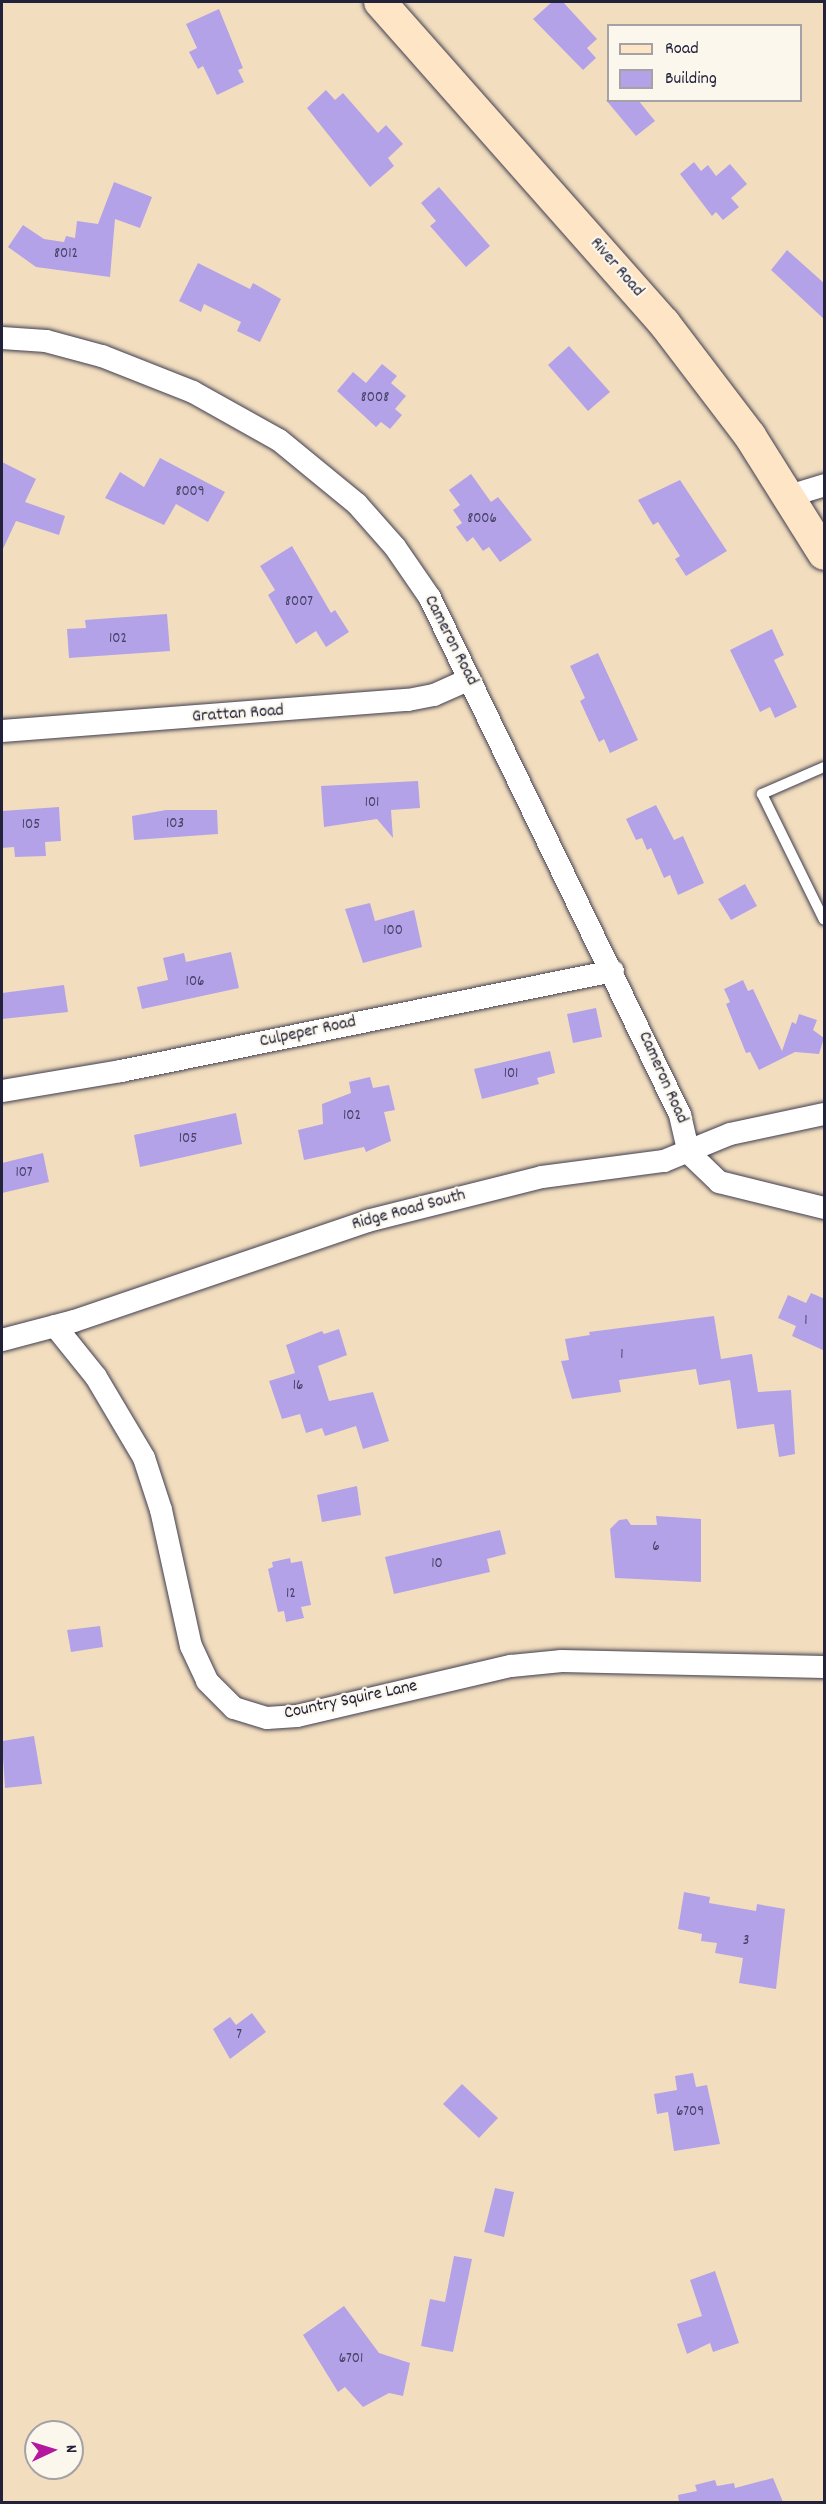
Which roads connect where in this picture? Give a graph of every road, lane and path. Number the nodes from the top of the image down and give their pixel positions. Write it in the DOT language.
graph roads {
  1 [pos="380,2"];
  2 [pos="2,338"];
  3 [pos="825,485"];
  4 [pos="789,496"];
  5 [pos="825,554"];
  6 [pos="470,679"];
  7 [pos="2,731"];
  8 [pos="825,767"];
  9 [pos="825,920"];
  10 [pos="613,971"];
  11 [pos="2,1091"];
  12 [pos="825,1114"];
  13 [pos="689,1153"];
  14 [pos="825,1208"];
  15 [pos="55,1326"];
  16 [pos="2,1340"];
  17 [pos="825,1667"];
  1 -- 4 [label="main road, River Road"];
  2 -- 6 [label="street, Cameron Road"];
  3 -- 4 [label="street"];
  4 -- 5 [label="main road, River Road"];
  6 -- 7 [label="street, Grattan Road"];
  6 -- 10 [label="street, Cameron Road"];
  8 -- 9 [label="lane"];
  10 -- 11 [label="street, Culpeper Road"];
  10 -- 13 [label="street, Cameron Road"];
  12 -- 13 [label="street, Ridge Road South"];
  13 -- 14 [label="street"];
  13 -- 15 [label="street, Ridge Road South"];
  15 -- 16 [label="street, Ridge Road South"];
  15 -- 17 [label="street, Country Squire Lane"];
}
